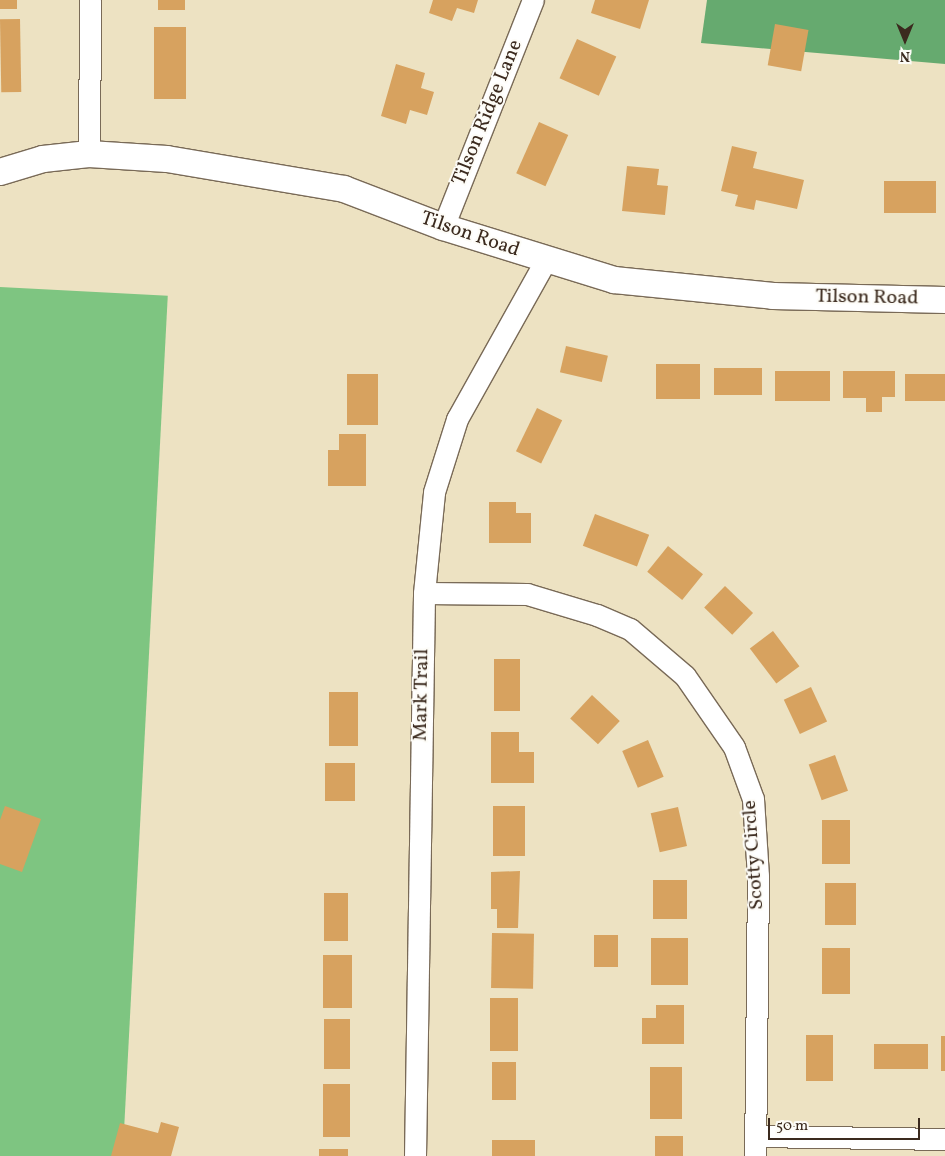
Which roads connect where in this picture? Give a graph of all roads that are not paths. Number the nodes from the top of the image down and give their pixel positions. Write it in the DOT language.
graph roads {
  1 [pos="90,0"];
  2 [pos="533,0"];
  3 [pos="88,154"];
  4 [pos="0,172"];
  5 [pos="443,227"];
  6 [pos="546,260"];
  7 [pos="945,300"];
  8 [pos="424,593"];
  9 [pos="945,1139"];
  10 [pos="755,1146"];
  11 [pos="415,1156"];
  1 -- 3 [label="street"];
  2 -- 5 [label="street, Tilson Ridge Lane"];
  3 -- 4 [label="street, Tilson Road"];
  3 -- 5 [label="street, Tilson Road"];
  5 -- 6 [label="street, Tilson Road"];
  6 -- 7 [label="street, Tilson Road"];
  6 -- 8 [label="street, Mark Trail"];
  8 -- 10 [label="street, Scotty Circle"];
  8 -- 11 [label="street, Mark Trail"];
  9 -- 10 [label="street"];
}
